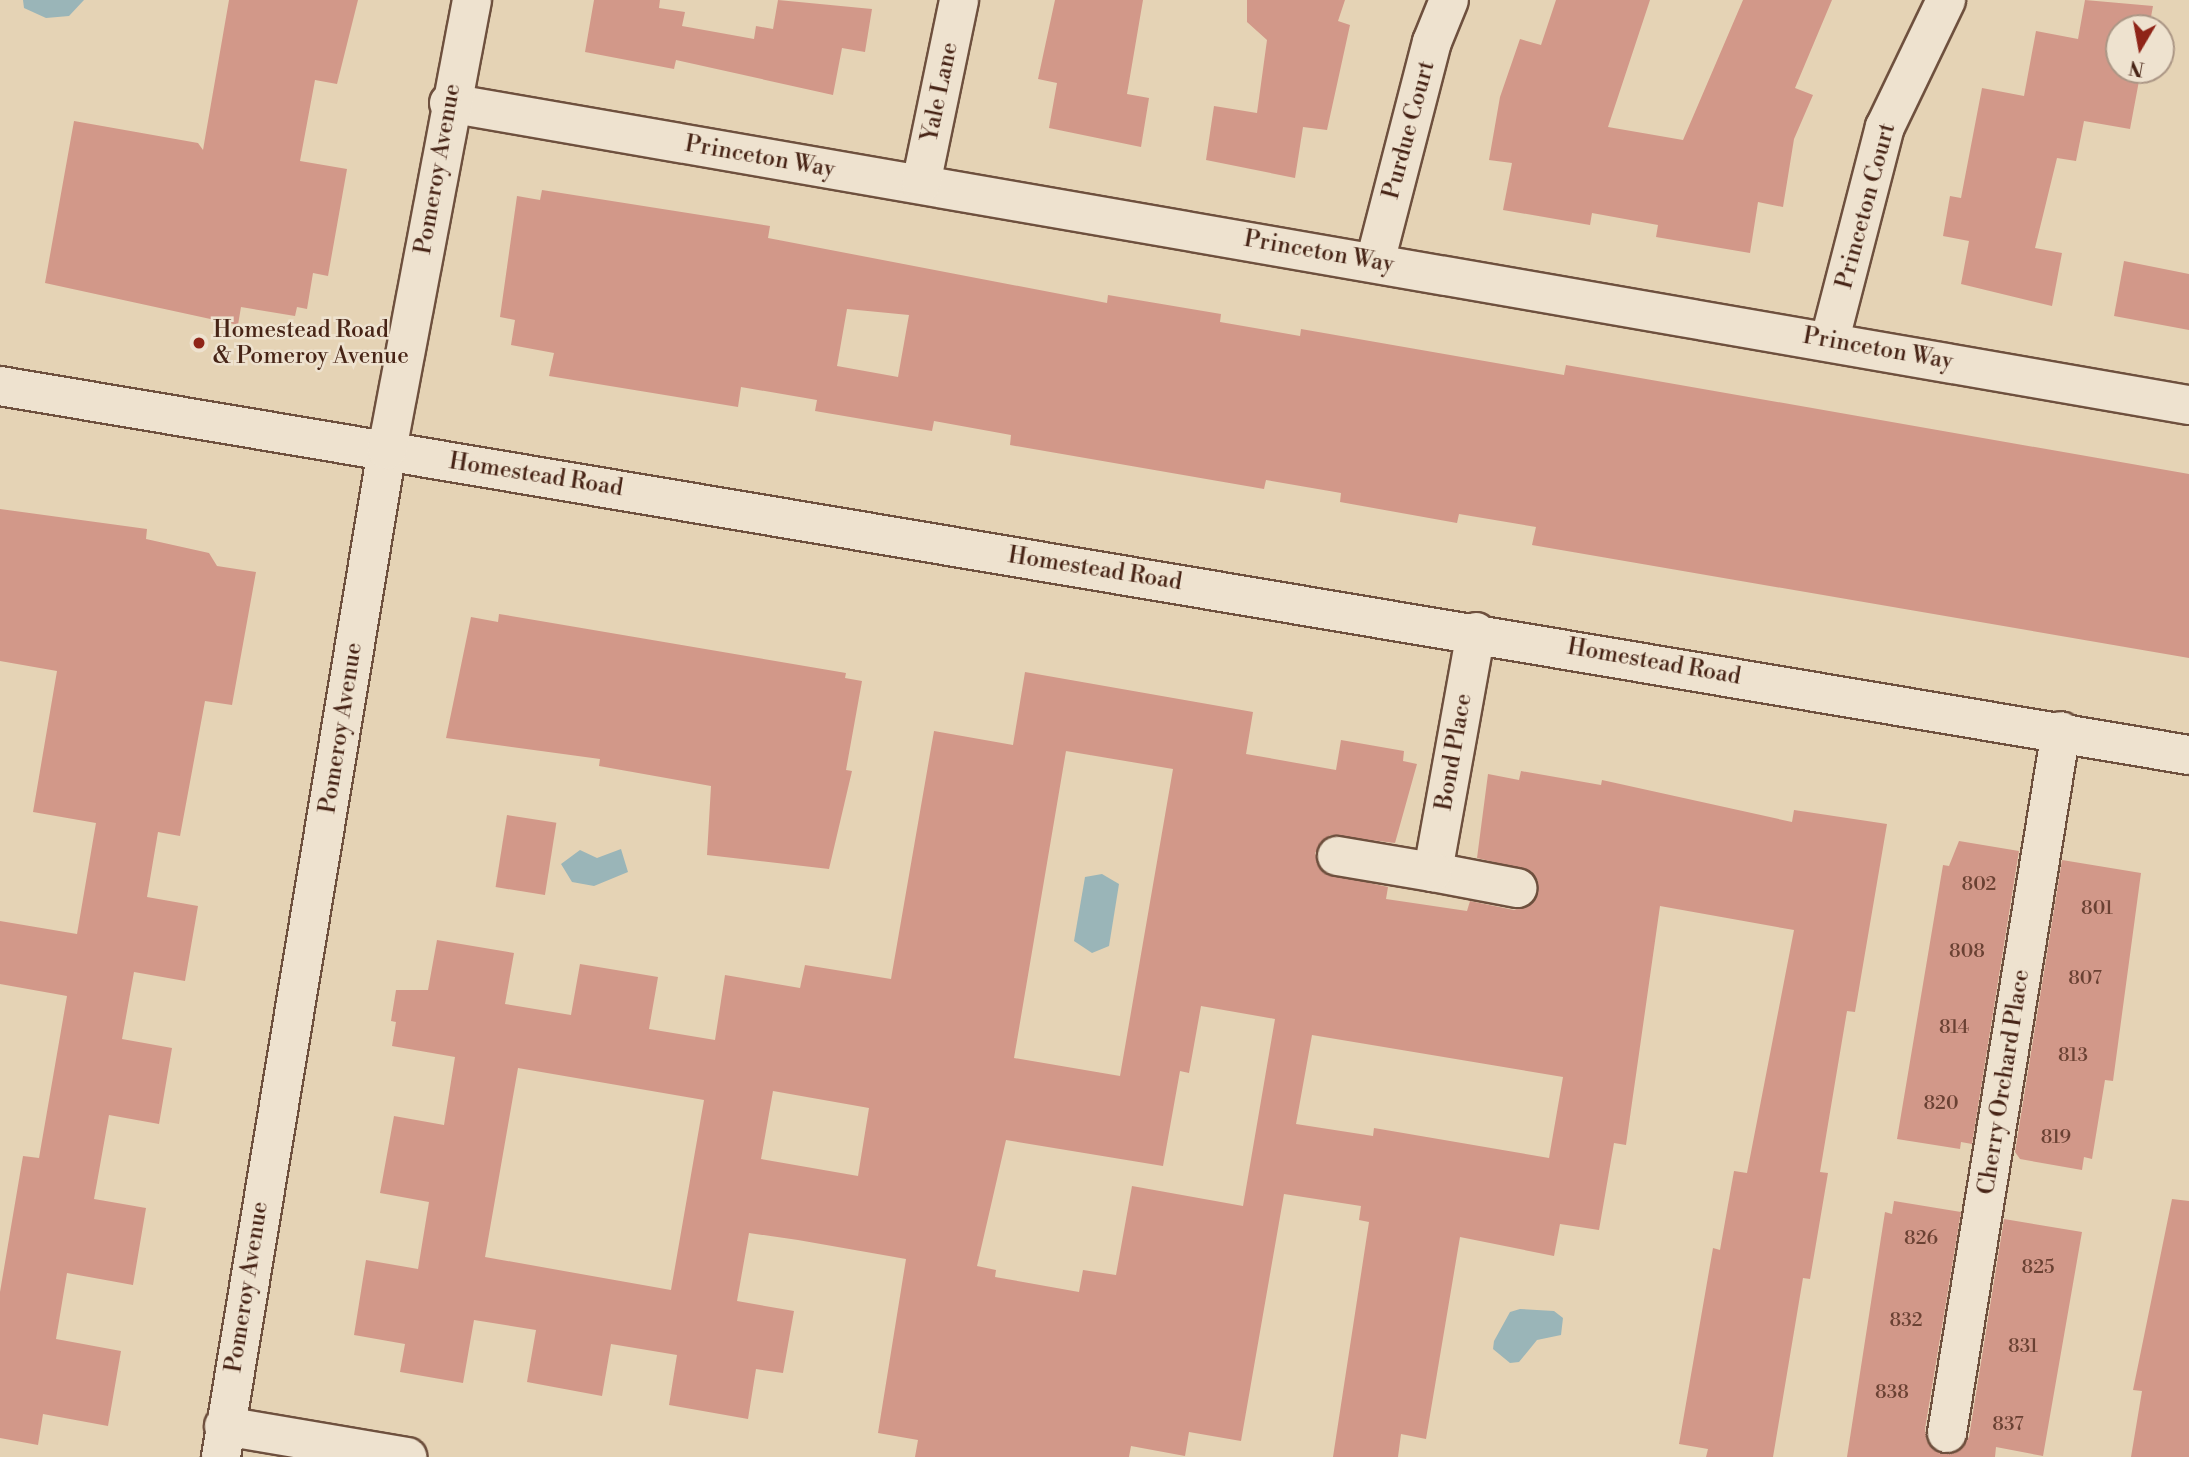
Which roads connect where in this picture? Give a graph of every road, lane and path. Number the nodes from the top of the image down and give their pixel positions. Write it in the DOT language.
graph roads {
  1 [pos="472,0"];
  2 [pos="959,0"];
  3 [pos="1449,0"];
  4 [pos="1946,0"];
  5 [pos="449,103"];
  6 [pos="921,184"];
  7 [pos="1375,262"];
  8 [pos="1830,340"];
  9 [pos="0,386"];
  10 [pos="2189,405"];
  11 [pos="387,450"];
  12 [pos="1476,632"];
  13 [pos="2061,731"];
  14 [pos="2189,755"];
  15 [pos="1337,856"];
  16 [pos="1433,872"];
  17 [pos="1517,888"];
  18 [pos="1947,1433"];
  19 [pos="222,1441"];
  20 [pos="407,1457"];
  1 -- 5 [label="street, Pomeroy Avenue"];
  2 -- 6 [label="street, Yale Lane"];
  3 -- 7 [label="street, Purdue Court"];
  4 -- 8 [label="street, Princeton Court"];
  5 -- 6 [label="street, Princeton Way"];
  5 -- 11 [label="street, Pomeroy Avenue"];
  6 -- 7 [label="street, Princeton Way"];
  7 -- 8 [label="street, Princeton Way"];
  8 -- 10 [label="street, Princeton Way"];
  9 -- 11 [label="street, Homestead Road"];
  11 -- 12 [label="street, Homestead Road"];
  11 -- 19 [label="street, Pomeroy Avenue"];
  12 -- 13 [label="street, Homestead Road"];
  12 -- 16 [label="street, Bond Place"];
  13 -- 14 [label="street, Homestead Road"];
  13 -- 18 [label="street, Cherry Orchard Place"];
  15 -- 16 [label="street"];
  16 -- 17 [label="street"];
  19 -- 20 [label="street"];
}
